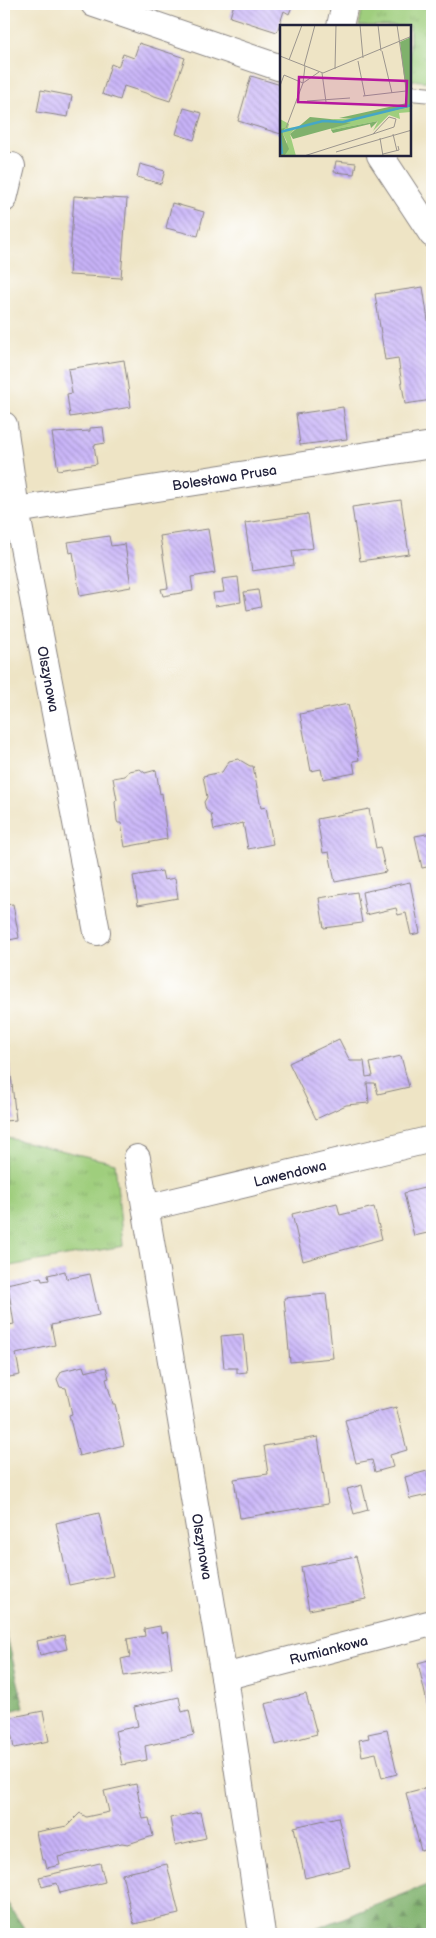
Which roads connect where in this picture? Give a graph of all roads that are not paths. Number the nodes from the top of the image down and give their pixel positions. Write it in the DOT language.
graph roads {
  1 [pos="94,4"];
  2 [pos="344,4"];
  3 [pos="340,25"];
  4 [pos="280,68"];
  5 [pos="411,93"];
  6 [pos="432,95"];
  7 [pos="381,156"];
  8 [pos="12,166"];
  9 [pos="4,199"];
  10 [pos="432,234"];
  11 [pos="4,425"];
  12 [pos="432,445"];
  13 [pos="16,510"];
  14 [pos="97,932"];
  15 [pos="432,1139"];
  16 [pos="137,1158"];
  17 [pos="146,1208"];
  18 [pos="432,1623"];
  19 [pos="224,1677"];
  20 [pos="262,1934"];
  1 -- 4 [label="street"];
  2 -- 3 [label="street"];
  5 -- 6 [label="lane"];
  7 -- 10 [label="street"];
  8 -- 9 [label="street"];
  11 -- 13 [label="street, Olszynowa"];
  12 -- 13 [label="street, Bolesława Prusa"];
  13 -- 14 [label="street, Olszynowa"];
  15 -- 17 [label="street, Lawendowa"];
  16 -- 17 [label="street, Olszynowa"];
  17 -- 19 [label="street, Olszynowa"];
  18 -- 19 [label="street, Rumiankowa"];
  19 -- 20 [label="street, Olszynowa"];
}
